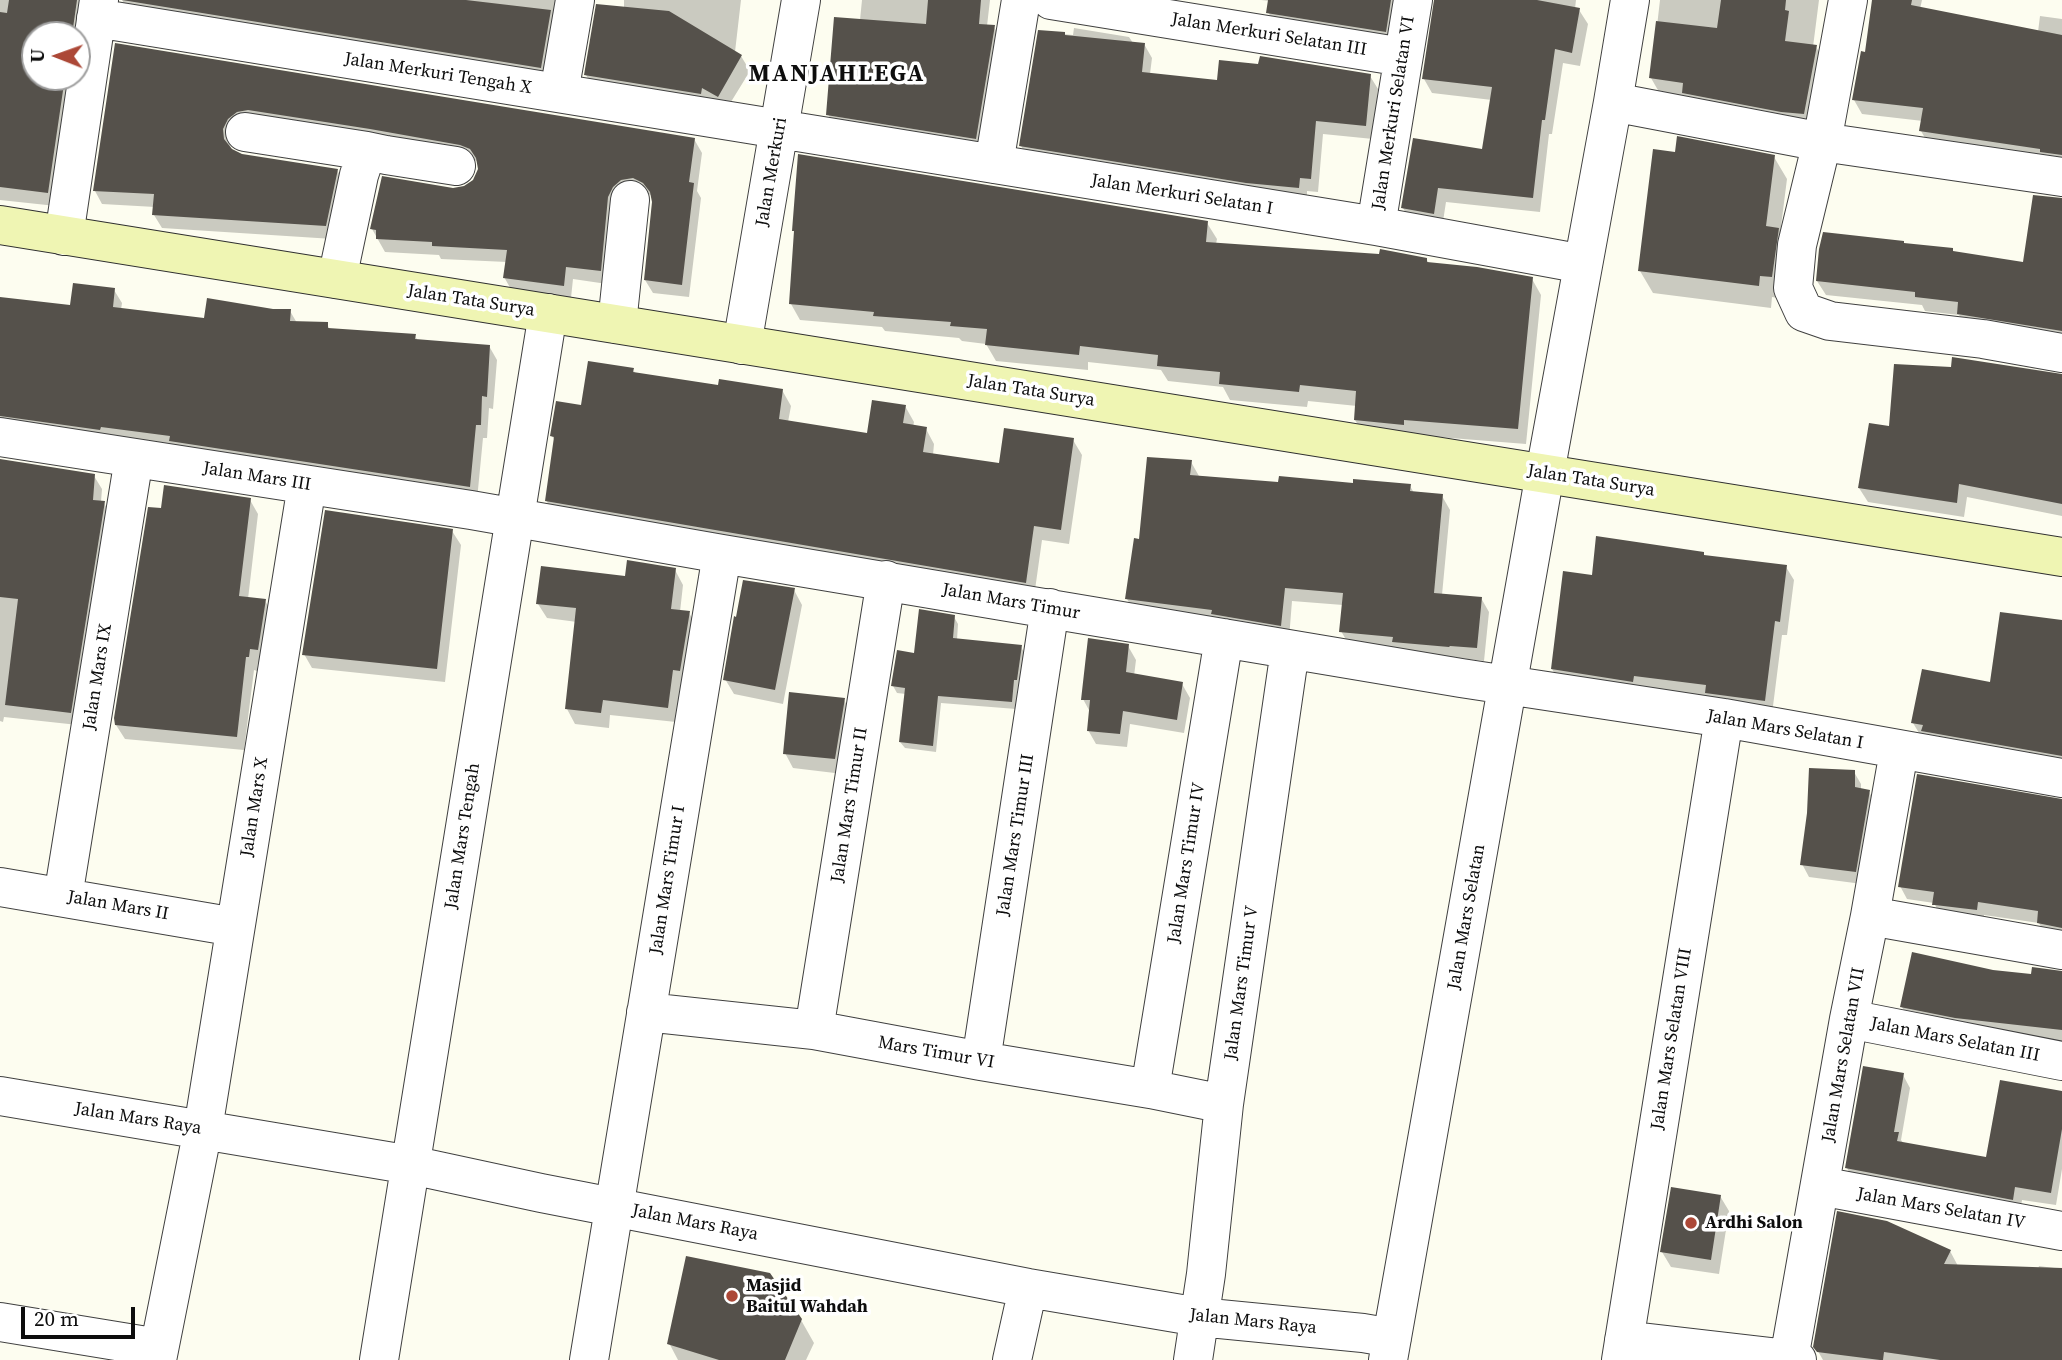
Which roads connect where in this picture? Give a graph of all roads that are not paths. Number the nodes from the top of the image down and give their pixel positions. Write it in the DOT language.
graph roads {
  1 [pos="575,0"];
  2 [pos="801,0"];
  3 [pos="1021,0"];
  4 [pos="1051,0"];
  5 [pos="1413,0"];
  6 [pos="1630,0"];
  7 [pos="1848,0"];
  8 [pos="98,9"];
  9 [pos="1403,57"];
  10 [pos="559,93"];
  11 [pos="1613,102"];
  12 [pos="779,129"];
  13 [pos="245,132"];
  14 [pos="1822,142"];
  15 [pos="367,151"];
  16 [pos="994,164"];
  17 [pos="456,166"];
  18 [pos="2062,177"];
  19 [pos="630,200"];
  20 [pos="0,225"];
  21 [pos="1376,226"];
  22 [pos="64,236"];
  23 [pos="1583,264"];
  24 [pos="337,279"];
  25 [pos="548,313"];
  26 [pos="617,324"];
  27 [pos="743,345"];
  28 [pos="2062,353"];
  29 [pos="0,437"];
  30 [pos="134,458"];
  31 [pos="1545,474"];
  32 [pos="307,485"];
  33 [pos="515,518"];
  34 [pos="722,554"];
  35 [pos="2062,557"];
  36 [pos="886,580"];
  37 [pos="1050,608"];
  38 [pos="1224,638"];
  39 [pos="1290,650"];
  40 [pos="1508,684"];
  41 [pos="1724,718"];
  42 [pos="1899,751"];
  43 [pos="2062,778"];
  44 [pos="0,887"];
  45 [pos="63,897"];
  46 [pos="1870,916"];
  47 [pos="235,927"];
  48 [pos="2062,950"];
  49 [pos="646,1012"];
  50 [pos="1849,1019"];
  51 [pos="814,1030"];
  52 [pos="2062,1060"];
  53 [pos="981,1061"];
  54 [pos="1150,1089"];
  55 [pos="0,1096"];
  56 [pos="1224,1104"];
  57 [pos="203,1129"];
  58 [pos="411,1165"];
  59 [pos="1820,1186"];
  60 [pos="616,1207"];
  61 [pos="2062,1231"];
  62 [pos="1028,1288"];
  63 [pos="1199,1317"];
  64 [pos="0,1322"];
  65 [pos="1390,1349"];
  66 [pos="1623,1350"];
  67 [pos="158,1354"];
  68 [pos="1793,1359"];
  69 [pos="379,1360"];
  70 [pos="589,1360"];
  71 [pos="1012,1360"];
  72 [pos="1193,1360"];
  1 -- 10 [label="street"];
  2 -- 12 [label="street, Jalan Merkuri"];
  3 -- 16 [label="street"];
  4 -- 9 [label="street, Jalan Merkuri Selatan III"];
  5 -- 9 [label="street, Jalan Merkuri Selatan VI"];
  6 -- 11 [label="street, Jalan Mars Selatan"];
  7 -- 14 [label="street"];
  8 -- 10 [label="street, Jalan Merkuri Tengah X"];
  8 -- 22 [label="street"];
  9 -- 21 [label="street, Jalan Merkuri Selatan VI"];
  10 -- 12 [label="street, Jalan Merkuri Tengah X"];
  11 -- 14 [label="street"];
  11 -- 23 [label="street, Jalan Mars Selatan"];
  12 -- 16 [label="street, Jalan Merkuri Selatan I"];
  12 -- 27 [label="street, Jalan Merkuri"];
  13 -- 15 [label="street"];
  14 -- 18 [label="street"];
  14 -- 28 [label="street"];
  15 -- 17 [label="street"];
  15 -- 24 [label="street"];
  16 -- 21 [label="street, Jalan Merkuri Selatan I"];
  19 -- 26 [label="street"];
  20 -- 22 [label="street, Jalan Tata Surya"];
  21 -- 23 [label="street, Jalan Merkuri Selatan I"];
  22 -- 24 [label="street, Jalan Tata Surya"];
  23 -- 31 [label="street, Jalan Mars Selatan"];
  24 -- 25 [label="street, Jalan Tata Surya"];
  25 -- 26 [label="street, Jalan Tata Surya"];
  25 -- 33 [label="street, Jalan Mars Tengah"];
  26 -- 27 [label="street, Jalan Tata Surya"];
  27 -- 31 [label="street, Jalan Tata Surya"];
  29 -- 30 [label="street, Jalan Mars III"];
  30 -- 32 [label="street, Jalan Mars III"];
  30 -- 45 [label="street, Jalan Mars IX"];
  31 -- 35 [label="street, Jalan Tata Surya"];
  31 -- 40 [label="street, Jalan Mars Selatan"];
  32 -- 33 [label="street, Jalan Mars III"];
  32 -- 47 [label="street, Jalan Mars X"];
  33 -- 34 [label="street, Jalan Mars Timur"];
  33 -- 58 [label="street, Jalan Mars Tengah"];
  34 -- 36 [label="street, Jalan Mars Timur"];
  34 -- 49 [label="street, Jalan Mars Timur I"];
  36 -- 37 [label="street, Jalan Mars Timur"];
  36 -- 51 [label="street, Jalan Mars Timur II"];
  37 -- 38 [label="street, Jalan Mars Timur"];
  37 -- 53 [label="street, Jalan Mars Timur III"];
  38 -- 39 [label="street, Jalan Mars Timur"];
  38 -- 54 [label="street, Jalan Mars Timur IV"];
  39 -- 40 [label="street, Jalan Mars Timur"];
  39 -- 56 [label="street, Jalan Mars Timur V"];
  40 -- 41 [label="street, Jalan Mars Selatan I"];
  40 -- 65 [label="street, Jalan Mars Selatan"];
  41 -- 42 [label="street, Jalan Mars Selatan I"];
  41 -- 66 [label="street, Jalan Mars Selatan VIII"];
  42 -- 43 [label="street, Jalan Mars Selatan I"];
  42 -- 46 [label="street, Jalan Mars Selatan VII"];
  44 -- 45 [label="street, Jalan Mars II"];
  45 -- 47 [label="street, Jalan Mars II"];
  46 -- 48 [label="street"];
  46 -- 50 [label="street, Jalan Mars Selatan VII"];
  47 -- 57 [label="street, Jalan Mars X"];
  49 -- 51 [label="street, Mars Timur VI"];
  49 -- 60 [label="street, Jalan Mars Timur I"];
  50 -- 52 [label="street, Jalan Mars Selatan III"];
  50 -- 59 [label="street, Jalan Mars Selatan VII"];
  51 -- 53 [label="street, Mars Timur VI"];
  53 -- 54 [label="street, Mars Timur VI"];
  54 -- 56 [label="street, Mars Timur VI"];
  55 -- 57 [label="street, Jalan Mars Raya"];
  56 -- 63 [label="street, Jalan Mars Timur V"];
  57 -- 58 [label="street, Jalan Mars Raya"];
  57 -- 67 [label="street, Jalan Mars X"];
  58 -- 60 [label="street, Jalan Mars Raya"];
  58 -- 69 [label="street, Jalan Mars Tengah"];
  59 -- 61 [label="street, Jalan Mars Selatan IV"];
  59 -- 68 [label="street, Jalan Mars Selatan VII"];
  60 -- 62 [label="street, Jalan Mars Raya"];
  60 -- 70 [label="street, Jalan Mars Timur I"];
  62 -- 63 [label="street, Jalan Mars Raya"];
  62 -- 71 [label="street"];
  63 -- 65 [label="street, Jalan Mars Raya"];
  63 -- 72 [label="street, Jalan Mars Timur V"];
  64 -- 67 [label="street"];
  66 -- 68 [label="street"];
}
